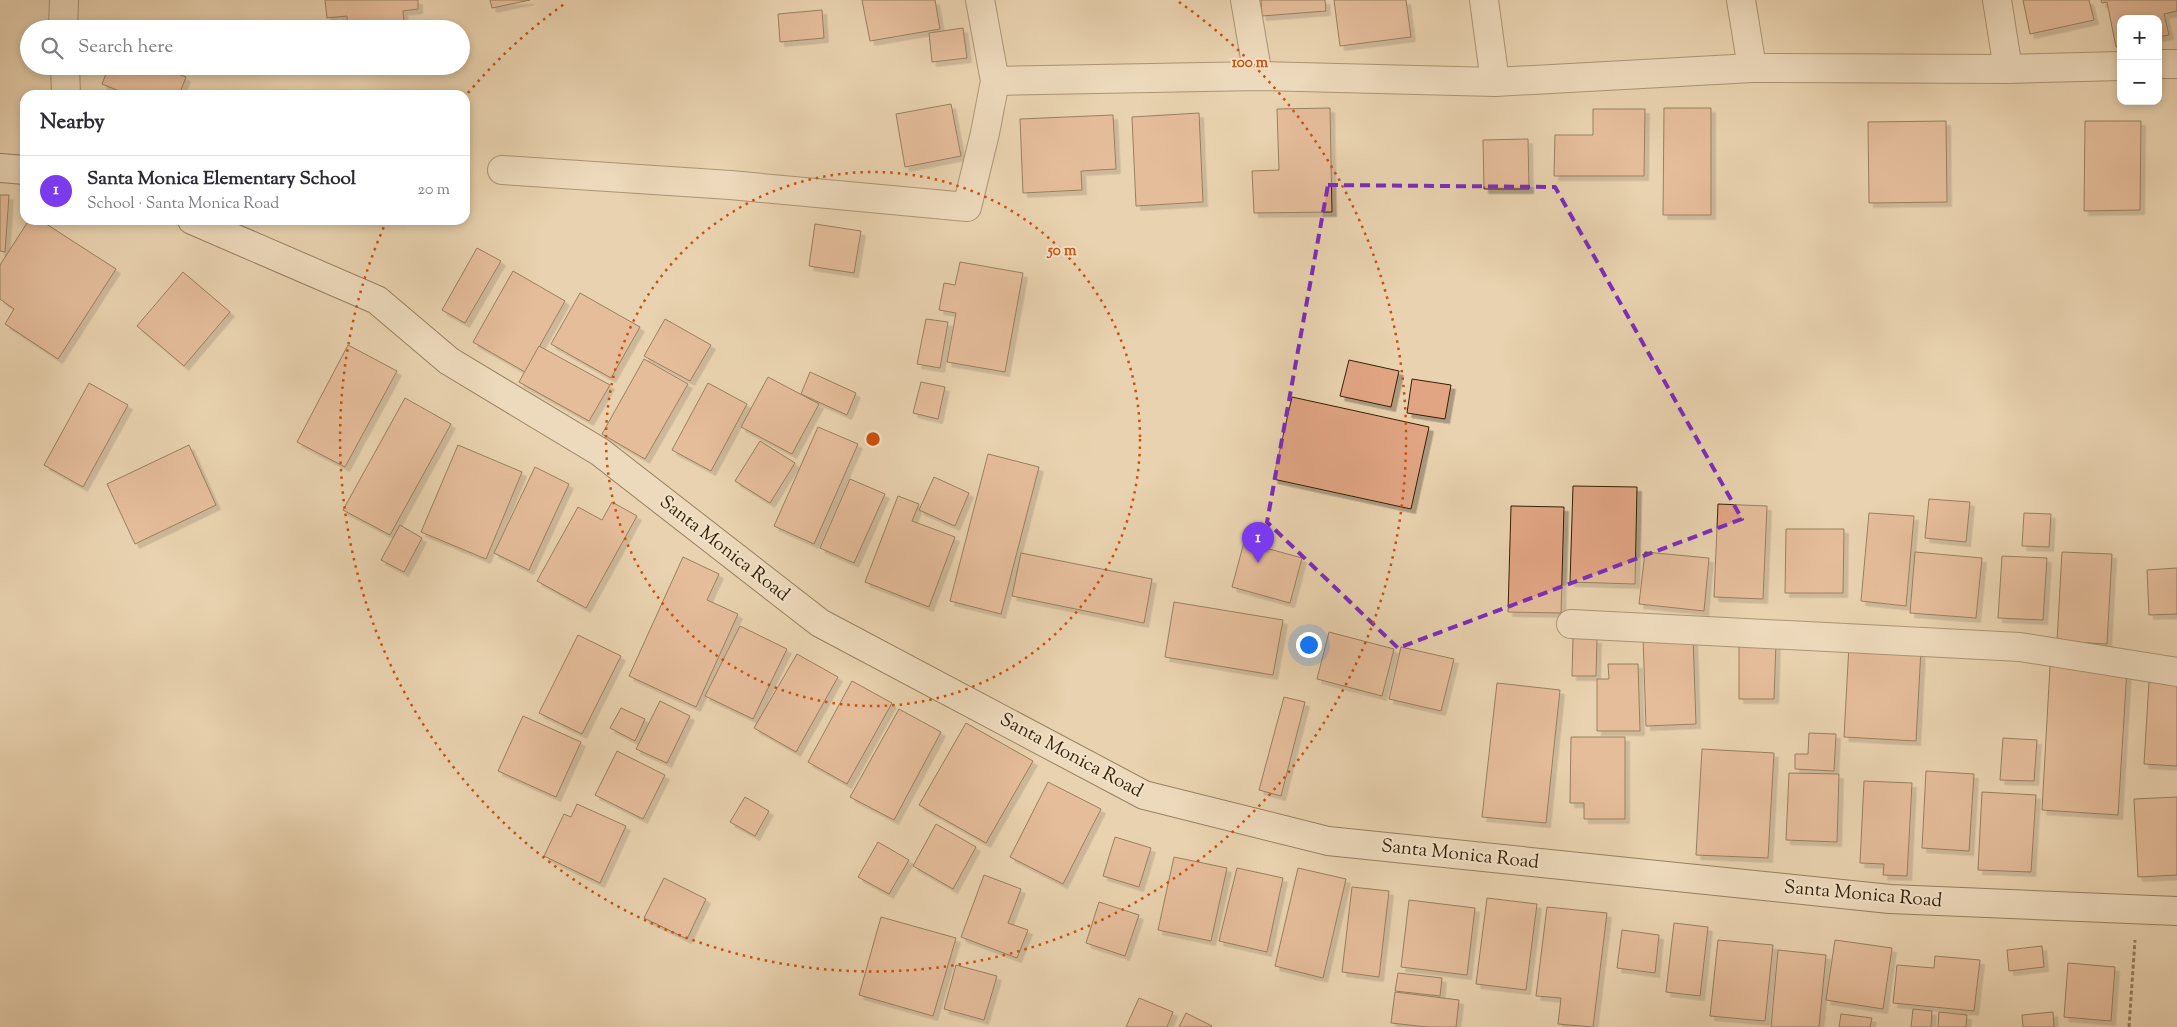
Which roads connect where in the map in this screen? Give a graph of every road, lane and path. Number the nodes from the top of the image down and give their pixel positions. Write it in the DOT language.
graph roads {
  1 [pos="64,0"];
  2 [pos="980,0"];
  3 [pos="1245,0"];
  4 [pos="1484,0"];
  5 [pos="1741,0"];
  6 [pos="1997,0"];
  7 [pos="63,20"];
  8 [pos="2162,64"];
  9 [pos="2177,64"];
  10 [pos="2117,66"];
  11 [pos="1752,68"];
  12 [pos="2008,69"];
  13 [pos="65,75"];
  14 [pos="1258,76"];
  15 [pos="994,80"];
  16 [pos="1494,82"];
  17 [pos="66,90"];
  18 [pos="0,168"];
  19 [pos="20,170"];
  20 [pos="502,170"];
  21 [pos="204,225"];
  22 [pos="1571,624"];
  23 [pos="2177,672"];
  24 [pos="2138,910"];
  25 [pos="2177,911"];
  26 [pos="2129,1027"];
  1 -- 7 [label="street"];
  2 -- 15 [label="street"];
  3 -- 14 [label="street"];
  4 -- 16 [label="street"];
  5 -- 11 [label="street"];
  6 -- 12 [label="street"];
  8 -- 9 [label="street"];
  10 -- 12 [label="street"];
  11 -- 12 [label="street"];
  11 -- 16 [label="street"];
  13 -- 17 [label="street"];
  14 -- 15 [label="street"];
  14 -- 16 [label="street"];
  15 -- 20 [label="street"];
  18 -- 19 [label="street"];
  21 -- 24 [label="street, Santa Monica Road"];
  22 -- 23 [label="street"];
  24 -- 25 [label="street, Santa Monica Road"];
  24 -- 26 [label="path"];
}
